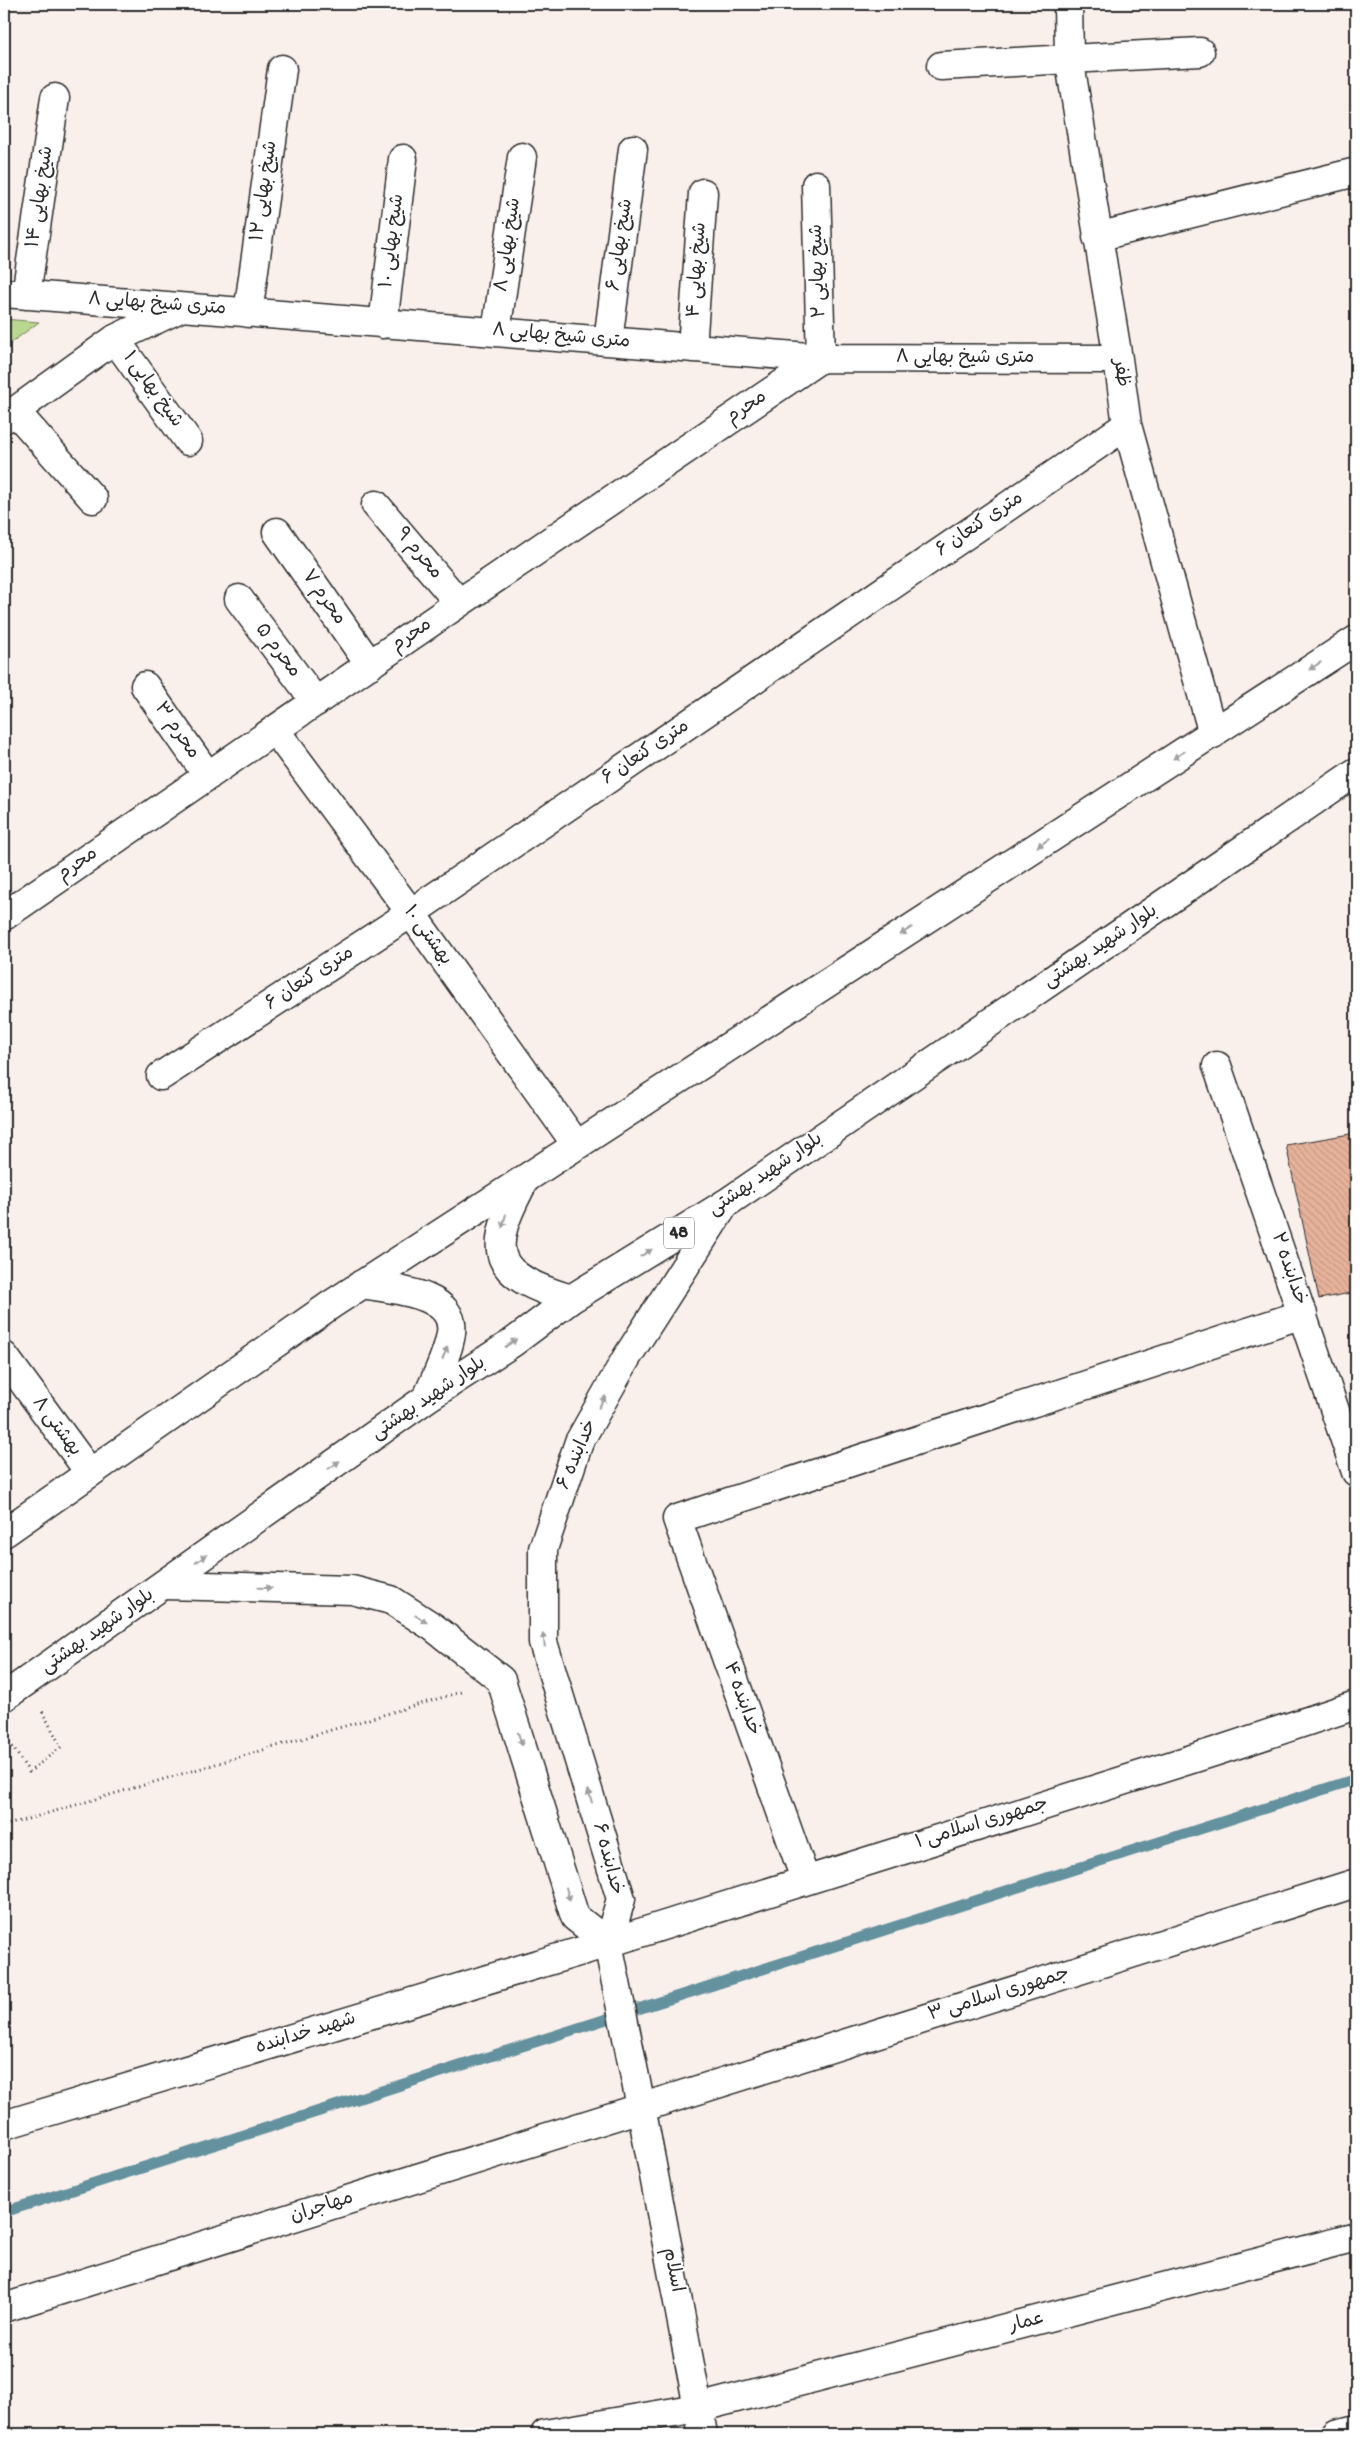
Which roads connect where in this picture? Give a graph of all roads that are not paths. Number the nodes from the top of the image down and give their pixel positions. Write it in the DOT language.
graph roads {
  1 [pos="1068,4"];
  2 [pos="1200,52"];
  3 [pos="1069,57"];
  4 [pos="941,66"];
  5 [pos="282,69"];
  6 [pos="55,98"];
  7 [pos="633,149"];
  8 [pos="522,157"];
  9 [pos="403,159"];
  10 [pos="1356,172"];
  11 [pos="816,185"];
  12 [pos="703,193"];
  13 [pos="1097,237"];
  14 [pos="15,294"];
  15 [pos="182,308"];
  16 [pos="248,313"];
  17 [pos="383,324"];
  18 [pos="496,332"];
  19 [pos="116,339"];
  20 [pos="608,341"];
  21 [pos="692,348"];
  22 [pos="821,358"];
  23 [pos="1118,359"];
  24 [pos="9,415"];
  25 [pos="1127,426"];
  26 [pos="188,441"];
  27 [pos="93,499"];
  28 [pos="376,505"];
  29 [pos="277,532"];
  30 [pos="238,599"];
  31 [pos="459,603"];
  32 [pos="1356,640"];
  33 [pos="370,665"];
  34 [pos="145,686"];
  35 [pos="316,702"];
  36 [pos="275,730"];
  37 [pos="1213,734"];
  38 [pos="1356,772"];
  39 [pos="208,776"];
  40 [pos="411,913"];
  41 [pos="4,916"];
  42 [pos="1217,1066"];
  43 [pos="161,1076"];
  44 [pos="576,1144"];
  45 [pos="526,1177"];
  46 [pos="725,1204"];
  47 [pos="362,1284"];
  48 [pos="571,1299"];
  49 [pos="1303,1314"];
  50 [pos="4,1356"];
  51 [pos="427,1398"];
  52 [pos="1356,1472"];
  53 [pos="90,1473"];
  54 [pos="4,1533"];
  55 [pos="164,1585"];
  56 [pos="4,1698"];
  57 [pos="1356,1705"];
  58 [pos="805,1880"];
  59 [pos="1356,1883"];
  60 [pos="608,1943"];
  61 [pos="641,2107"];
  62 [pos="4,2125"];
  63 [pos="1356,2237"];
  64 [pos="4,2308"];
  65 [pos="700,2421"];
  66 [pos="1356,2428"];
  67 [pos="545,2434"];
  68 [pos="1336,2434"];
  1 -- 3 [label="street, ظفر"];
  2 -- 3 [label="street"];
  3 -- 4 [label="street"];
  3 -- 13 [label="street, ظفر"];
  5 -- 16 [label="street, شیخ بهایی ۱۲"];
  6 -- 14 [label="street, شیخ بهایی ۱۴"];
  7 -- 20 [label="street, شیخ بهایی ۶"];
  8 -- 18 [label="street, شیخ بهایی ۸"];
  9 -- 17 [label="street, شیخ بهایی ۱۰"];
  10 -- 13 [label="street"];
  11 -- 22 [label="street, شیخ بهایی ۲"];
  12 -- 21 [label="street, شیخ بهایی ۴"];
  13 -- 23 [label="street, ظفر"];
  14 -- 15 [label="street, ۸ متری شیخ بهایی"];
  15 -- 16 [label="street, ۸ متری شیخ بهایی"];
  15 -- 19 [label="street"];
  16 -- 17 [label="street, ۸ متری شیخ بهایی"];
  17 -- 18 [label="street, ۸ متری شیخ بهایی"];
  18 -- 20 [label="street, ۸ متری شیخ بهایی"];
  19 -- 24 [label="street"];
  19 -- 26 [label="street, شیخ بهایی ۱"];
  20 -- 21 [label="street, ۸ متری شیخ بهایی"];
  21 -- 22 [label="street, ۸ متری شیخ بهایی"];
  22 -- 23 [label="street, ۸ متری شیخ بهایی"];
  22 -- 31 [label="street, محرم"];
  23 -- 25 [label="street, ظفر"];
  24 -- 27 [label="street"];
  25 -- 37 [label="street, ظفر"];
  25 -- 40 [label="street, ۶ متری کنعان"];
  28 -- 31 [label="street, محرم ۹"];
  29 -- 33 [label="street, محرم ۷"];
  30 -- 35 [label="street, محرم ۵"];
  31 -- 33 [label="street, محرم"];
  32 -- 37 [label="street, one-way"];
  33 -- 35 [label="street, محرم"];
  34 -- 39 [label="street, محرم ۳"];
  35 -- 36 [label="street, محرم"];
  36 -- 39 [label="street, محرم"];
  36 -- 40 [label="street, بهشتی ۱۰"];
  37 -- 44 [label="street, one-way"];
  38 -- 46 [label="street, بلوار شهید بهشتی / 48"];
  39 -- 41 [label="street, محرم"];
  40 -- 43 [label="street, ۶ متری کنعان"];
  40 -- 44 [label="street, بهشتی ۱۰"];
  42 -- 49 [label="street, خدابنده ۲"];
  44 -- 45 [label="street"];
  45 -- 47 [label="street"];
  45 -- 48 [label="street, one-way"];
  48 -- 46 [label="street, بلوار شهید بهشتی / 48, one-way"];
  60 -- 46 [label="street, خدابنده ۶, one-way"];
  51 -- 47 [label="street, one-way"];
  47 -- 53 [label="street"];
  51 -- 48 [label="street, بلوار شهید بهشتی / 48, one-way"];
  49 -- 52 [label="street, خدابنده ۲"];
  49 -- 58 [label="street, خدابنده ۴"];
  50 -- 53 [label="street, بهشتی ۸"];
  55 -- 51 [label="street, بلوار شهید بهشتی / 48, one-way"];
  53 -- 54 [label="street"];
  55 -- 56 [label="street, بلوار شهید بهشتی / 48"];
  55 -- 60 [label="street, one-way"];
  57 -- 58 [label="street, جمهوری اسلامی ۱"];
  58 -- 60 [label="street, جمهوری اسلامی ۱"];
  59 -- 61 [label="street, جمهوری اسلامی ۳"];
  60 -- 61 [label="street, اسلام"];
  60 -- 62 [label="street, شهید خدابنده"];
  61 -- 64 [label="street, مهاجران"];
  61 -- 65 [label="street, اسلام"];
  63 -- 65 [label="street, عمار"];
  65 -- 67 [label="street, عمار"];
  66 -- 68 [label="street"];
}
